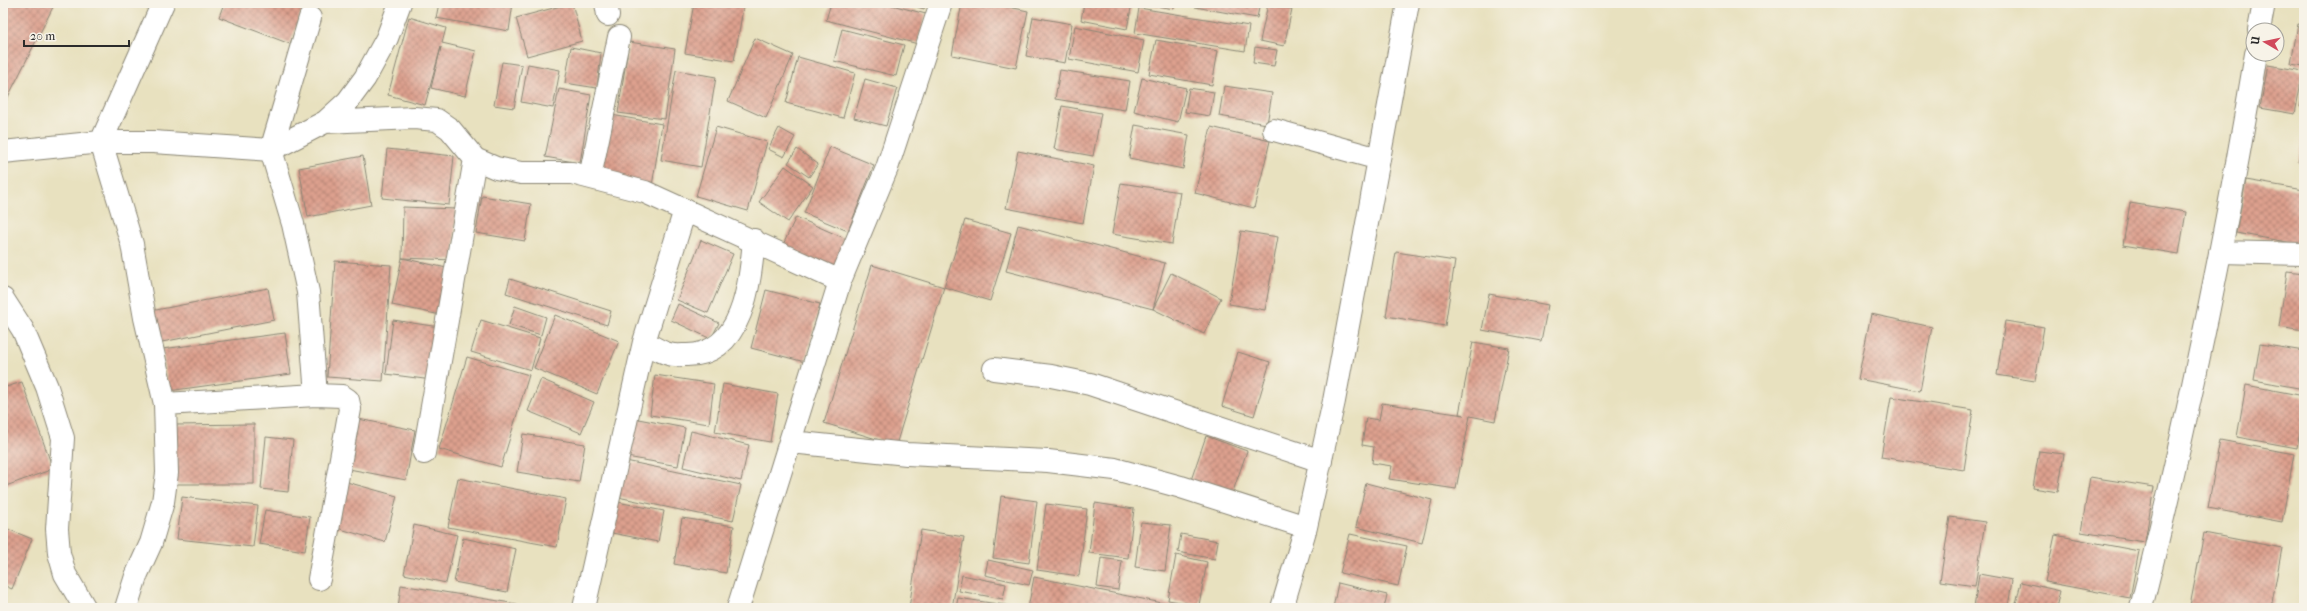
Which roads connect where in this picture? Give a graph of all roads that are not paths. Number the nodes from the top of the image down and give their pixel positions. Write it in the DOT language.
graph roads {
  1 [pos="163,3"];
  2 [pos="400,3"];
  3 [pos="941,3"];
  4 [pos="1408,3"];
  5 [pos="2264,3"];
  6 [pos="310,18"];
  7 [pos="2260,22"];
  8 [pos="619,37"];
  9 [pos="2255,62"];
  10 [pos="325,122"];
  11 [pos="1274,130"];
  12 [pos="101,142"];
  13 [pos="271,150"];
  14 [pos="3,152"];
  15 [pos="475,159"];
  16 [pos="1379,159"];
  17 [pos="590,177"];
  18 [pos="685,210"];
  19 [pos="754,240"];
  20 [pos="2220,252"];
  21 [pos="2304,254"];
  22 [pos="840,281"];
  23 [pos="3,299"];
  24 [pos="644,342"];
  25 [pos="994,369"];
  26 [pos="316,395"];
  27 [pos="165,404"];
  28 [pos="791,442"];
  29 [pos="424,453"];
  30 [pos="1321,461"];
  31 [pos="1306,527"];
  32 [pos="319,579"];
  33 [pos="85,608"];
  34 [pos="126,608"];
  35 [pos="584,608"];
  36 [pos="738,608"];
  37 [pos="1282,608"];
  38 [pos="2141,608"];
  1 -- 12 [label="street"];
  2 -- 10 [label="street"];
  3 -- 22 [label="street"];
  4 -- 16 [label="street"];
  5 -- 7 [label="street"];
  6 -- 13 [label="street"];
  8 -- 17 [label="street"];
  9 -- 20 [label="street"];
  10 -- 13 [label="street"];
  10 -- 15 [label="street"];
  11 -- 16 [label="street"];
  12 -- 13 [label="street"];
  12 -- 14 [label="street"];
  12 -- 27 [label="street"];
  13 -- 26 [label="street"];
  15 -- 17 [label="street"];
  15 -- 29 [label="street"];
  16 -- 30 [label="street"];
  17 -- 18 [label="street"];
  18 -- 19 [label="street"];
  18 -- 24 [label="street"];
  19 -- 22 [label="street"];
  19 -- 24 [label="street"];
  20 -- 21 [label="street"];
  20 -- 38 [label="street"];
  22 -- 28 [label="street"];
  23 -- 33 [label="street"];
  24 -- 35 [label="street"];
  25 -- 30 [label="street"];
  26 -- 27 [label="street"];
  26 -- 32 [label="street"];
  27 -- 34 [label="street"];
  28 -- 31 [label="street"];
  28 -- 36 [label="street"];
  30 -- 31 [label="street"];
  31 -- 37 [label="street"];
}
